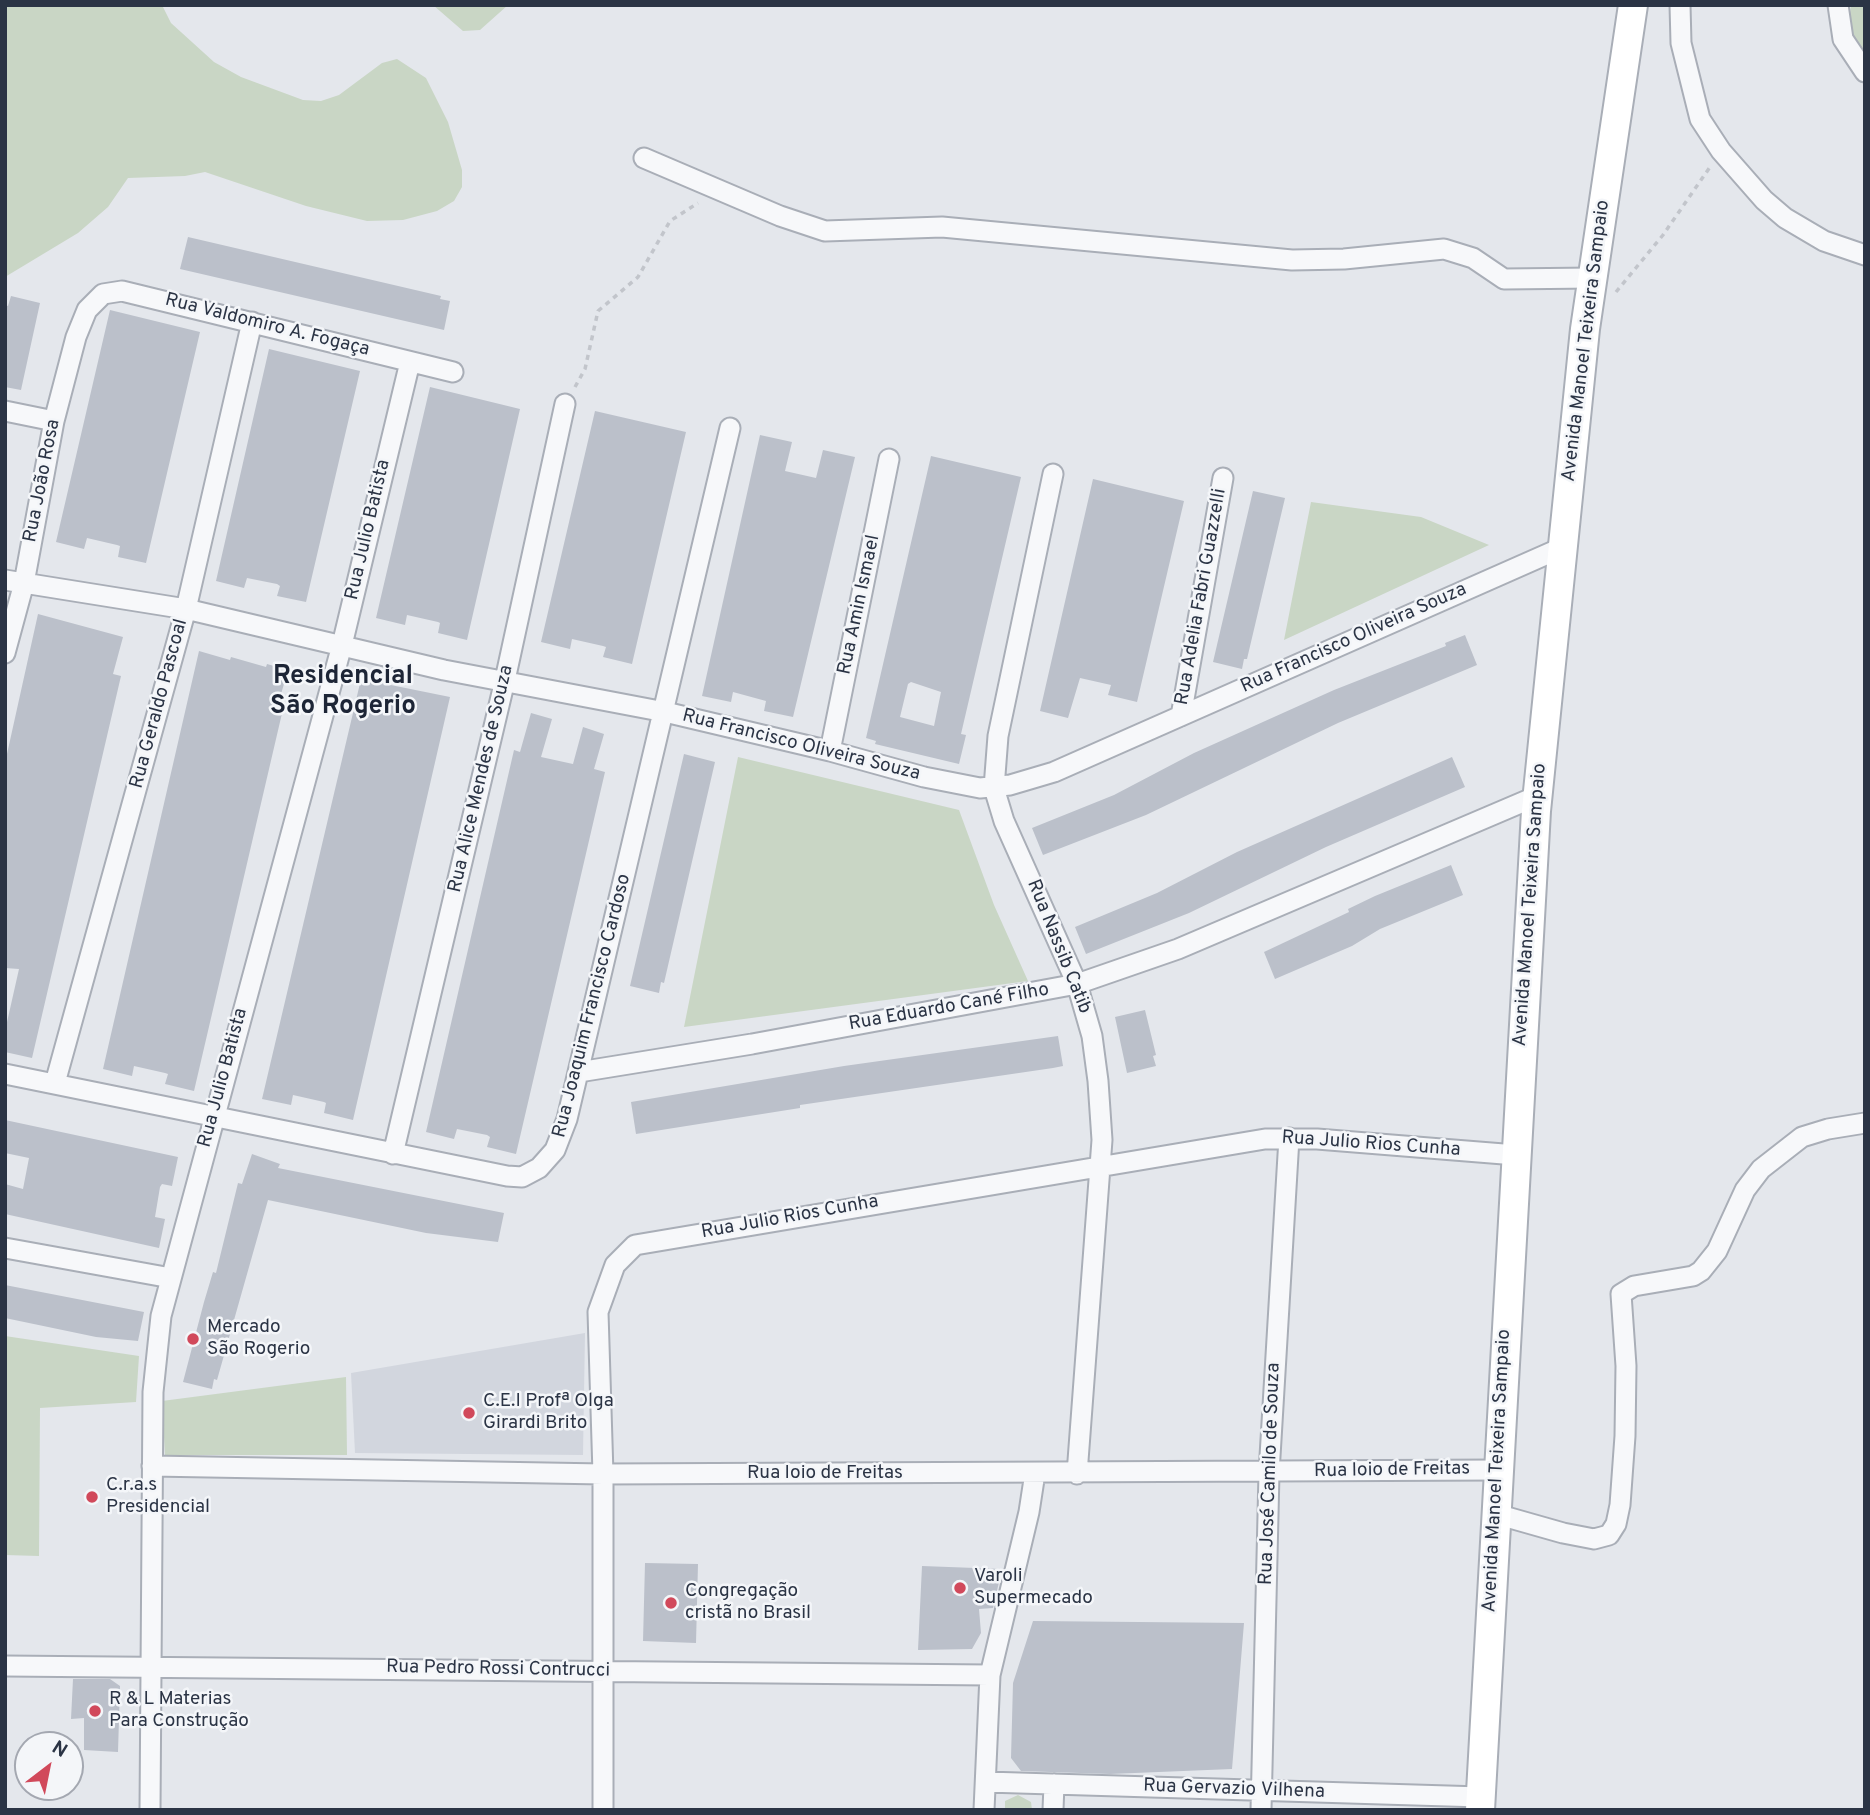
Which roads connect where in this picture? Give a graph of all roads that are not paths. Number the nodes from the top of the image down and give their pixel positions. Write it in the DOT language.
graph roads {
  1 [pos="1633,5"];
  2 [pos="1679,5"];
  3 [pos="1838,5"];
  4 [pos="1865,72"];
  5 [pos="644,158"];
  6 [pos="1865,255"];
  7 [pos="1602,287"];
  8 [pos="87,310"];
  9 [pos="252,322"];
  10 [pos="410,362"];
  11 [pos="453,372"];
  12 [pos="565,404"];
  13 [pos="5,411"];
  14 [pos="54,421"];
  15 [pos="730,428"];
  16 [pos="890,459"];
  17 [pos="1053,474"];
  18 [pos="1223,478"];
  19 [pos="1561,548"];
  20 [pos="14,581"];
  21 [pos="186,609"];
  22 [pos="342,645"];
  23 [pos="5,653"];
  24 [pos="506,680"];
  25 [pos="665,712"];
  26 [pos="1181,716"];
  27 [pos="830,751"];
  28 [pos="994,788"];
  29 [pos="1537,796"];
  30 [pos="1077,984"];
  31 [pos="579,1072"];
  32 [pos="5,1074"];
  33 [pos="55,1083"];
  34 [pos="214,1115"];
  35 [pos="1865,1123"];
  36 [pos="1289,1138"];
  37 [pos="393,1154"];
  38 [pos="1516,1155"];
  39 [pos="1100,1166"];
  40 [pos="5,1248"];
  41 [pos="171,1278"];
  42 [pos="152,1466"];
  43 [pos="1497,1470"];
  44 [pos="1035,1473"];
  45 [pos="1269,1473"];
  46 [pos="603,1474"];
  47 [pos="1077,1474"];
  48 [pos="1496,1514"];
  49 [pos="5,1665"];
  50 [pos="152,1667"];
  51 [pos="604,1671"];
  52 [pos="990,1675"];
  53 [pos="986,1782"];
  54 [pos="1054,1784"];
  55 [pos="1261,1800"];
  56 [pos="1480,1803"];
  57 [pos="150,1810"];
  58 [pos="603,1810"];
  59 [pos="984,1810"];
  60 [pos="1053,1810"];
  1 -- 7 [label="street, Avenida Manoel Teixeira Sampaio"];
  2 -- 6 [label="street"];
  3 -- 4 [label="street"];
  5 -- 7 [label="street"];
  7 -- 19 [label="street, Avenida Manoel Teixeira Sampaio"];
  8 -- 9 [label="street, Rua Valdomiro A. Fogaça"];
  8 -- 14 [label="street, Rua João Rosa"];
  9 -- 10 [label="street, Rua Valdomiro A. Fogaça"];
  9 -- 21 [label="street, Rua Geraldo Pascoal"];
  10 -- 11 [label="street, Rua Valdomiro A. Fogaça"];
  10 -- 22 [label="street, Rua Julio Batista"];
  12 -- 24 [label="street, Rua Alice Mendes de Souza"];
  13 -- 14 [label="street"];
  14 -- 20 [label="street, Rua João Rosa"];
  15 -- 25 [label="street, Rua Joaquim Francisco Cardoso"];
  16 -- 27 [label="street, Rua Amin Ismael"];
  17 -- 28 [label="street, Rua Nassib Catib"];
  18 -- 26 [label="street, Rua Adelia Fabri Guazzelli"];
  19 -- 26 [label="street, Rua Francisco Oliveira Souza"];
  19 -- 29 [label="street, Avenida Manoel Teixeira Sampaio"];
  20 -- 21 [label="street, Rua Francisco Oliveira Souza"];
  20 -- 23 [label="street, Rua João Rosa"];
  21 -- 22 [label="street, Rua Francisco Oliveira Souza"];
  21 -- 33 [label="street, Rua Geraldo Pascoal"];
  22 -- 24 [label="street, Rua Francisco Oliveira Souza"];
  22 -- 34 [label="street, Rua Julio Batista"];
  24 -- 25 [label="street, Rua Francisco Oliveira Souza"];
  24 -- 37 [label="street, Rua Alice Mendes de Souza"];
  25 -- 27 [label="street, Rua Francisco Oliveira Souza"];
  25 -- 31 [label="street, Rua Joaquim Francisco Cardoso"];
  26 -- 28 [label="street, Rua Francisco Oliveira Souza"];
  27 -- 28 [label="street, Rua Francisco Oliveira Souza"];
  28 -- 30 [label="street, Rua Nassib Catib"];
  29 -- 30 [label="street, Rua Eduardo Cané Filho"];
  29 -- 38 [label="street, Avenida Manoel Teixeira Sampaio"];
  30 -- 31 [label="street, Rua Eduardo Cané Filho"];
  30 -- 39 [label="street, Rua Nassib Catib"];
  31 -- 37 [label="street, Rua Joaquim Francisco Cardoso"];
  32 -- 33 [label="street, Rua Joaquim Francisco Cardoso"];
  33 -- 34 [label="street, Rua Joaquim Francisco Cardoso"];
  34 -- 37 [label="street, Rua Joaquim Francisco Cardoso"];
  34 -- 41 [label="street, Rua Julio Batista"];
  35 -- 48 [label="street"];
  36 -- 38 [label="street, Rua Julio Rios Cunha"];
  36 -- 39 [label="street, Rua Julio Rios Cunha"];
  36 -- 45 [label="street, Rua José Camilo de Souza"];
  38 -- 43 [label="street, Avenida Manoel Teixeira Sampaio"];
  39 -- 46 [label="street, Rua Julio Rios Cunha"];
  39 -- 47 [label="street, Rua Nassib Catib"];
  40 -- 41 [label="street"];
  41 -- 42 [label="street, Rua Julio Batista"];
  42 -- 46 [label="street, Rua Ioio de Freitas"];
  42 -- 50 [label="street, Rua Julio Batista"];
  43 -- 45 [label="street, Rua Ioio de Freitas"];
  43 -- 48 [label="street, Avenida Manoel Teixeira Sampaio"];
  44 -- 46 [label="street, Rua Ioio de Freitas"];
  44 -- 47 [label="street, Rua Ioio de Freitas"];
  44 -- 52 [label="street"];
  45 -- 47 [label="street, Rua Ioio de Freitas"];
  45 -- 55 [label="street, Rua José Camilo de Souza"];
  46 -- 51 [label="street, Rua Julio Rios Cunha"];
  48 -- 56 [label="street, Avenida Manoel Teixeira Sampaio"];
  49 -- 50 [label="street, Rua Pedro Rossi Contrucci"];
  50 -- 51 [label="street, Rua Pedro Rossi Contrucci"];
  50 -- 57 [label="street, Rua Julio Batista"];
  51 -- 52 [label="street, Rua Pedro Rossi Contrucci"];
  51 -- 58 [label="street, Rua Julio Rios Cunha"];
  52 -- 53 [label="street"];
  53 -- 54 [label="street, Rua Gervazio Vilhena"];
  53 -- 59 [label="street"];
  54 -- 55 [label="street, Rua Gervazio Vilhena"];
  54 -- 60 [label="street"];
  55 -- 56 [label="street, Rua Gervazio Vilhena"];
}
